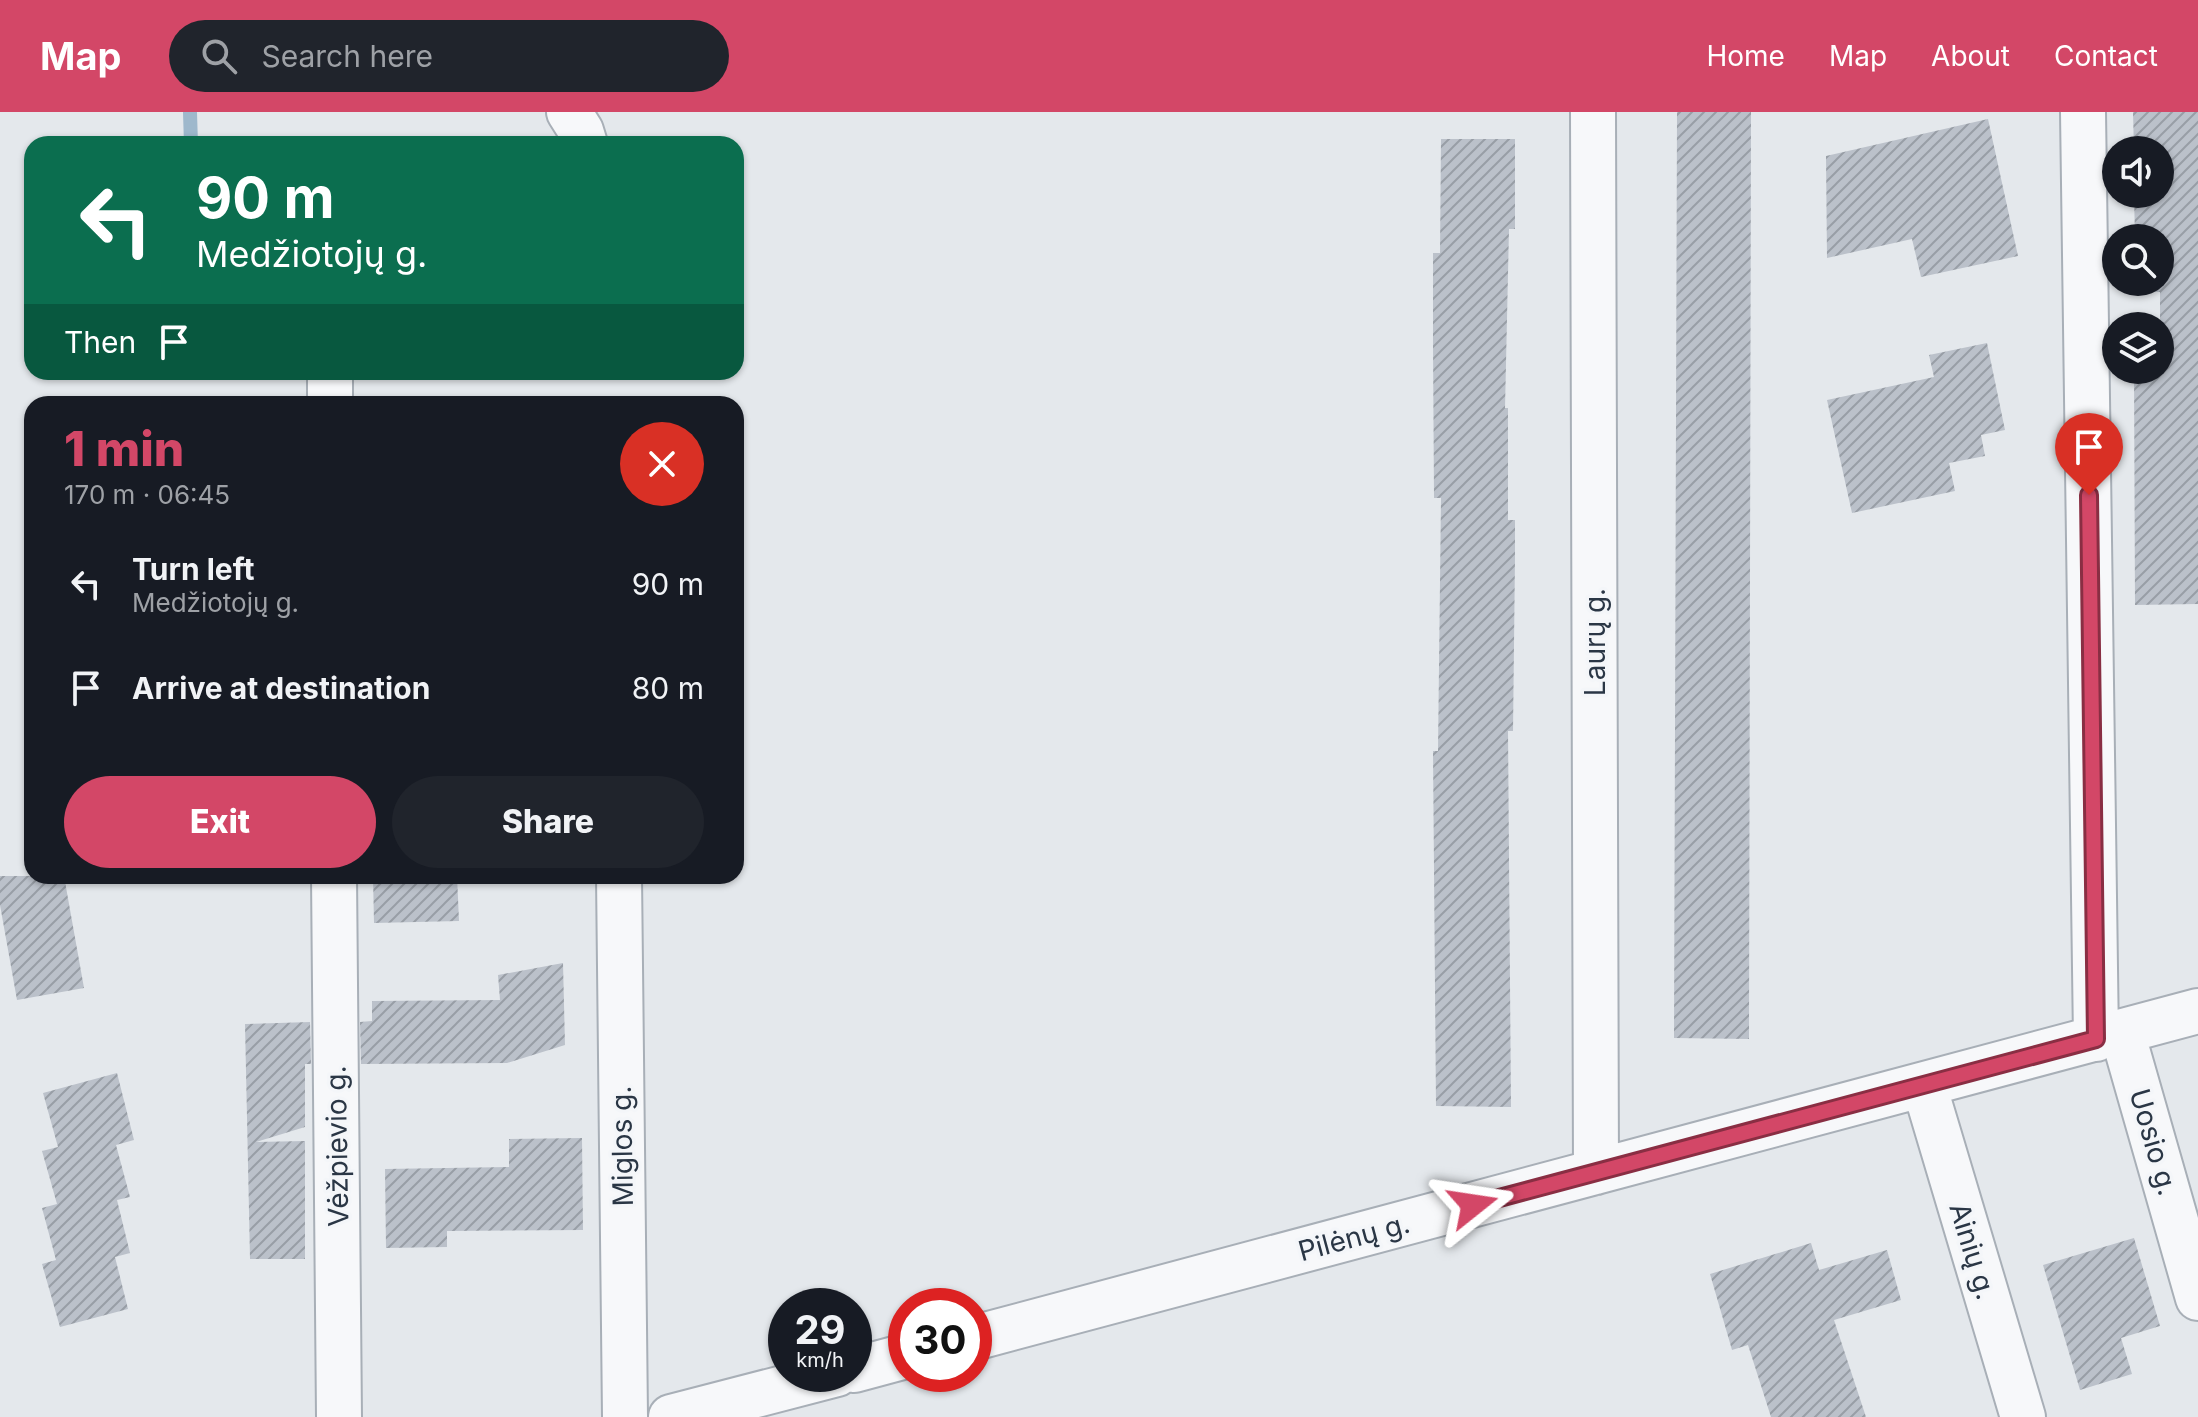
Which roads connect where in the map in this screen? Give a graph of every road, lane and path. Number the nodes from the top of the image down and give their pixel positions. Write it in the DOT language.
graph roads {
  1 [pos="1593,112"];
  2 [pos="2083,112"];
  3 [pos="334,884"];
  4 [pos="619,884"];
  5 [pos="2198,1011"];
  6 [pos="2109,1035"];
  7 [pos="1924,1085"];
  8 [pos="1596,1172"];
  9 [pos="2198,1298"];
  10 [pos="992,1333"];
  11 [pos="768,1392"];
  12 [pos="339,1417"];
  13 [pos="625,1417"];
  14 [pos="671,1417"];
  15 [pos="2023,1417"];
  1 -- 8 [label="street, Laurų g."];
  2 -- 6 [label="street, Uosio g."];
  3 -- 12 [label="street, Vėžpievio g."];
  4 -- 13 [label="street, Miglos g."];
  5 -- 6 [label="street, Pilėnų g."];
  6 -- 7 [label="street, Pilėnų g."];
  6 -- 9 [label="street, Uosio g."];
  7 -- 8 [label="street, Pilėnų g."];
  7 -- 15 [label="street, Ainių g."];
  8 -- 10 [label="street, Pilėnų g."];
  11 -- 14 [label="street"];
}
